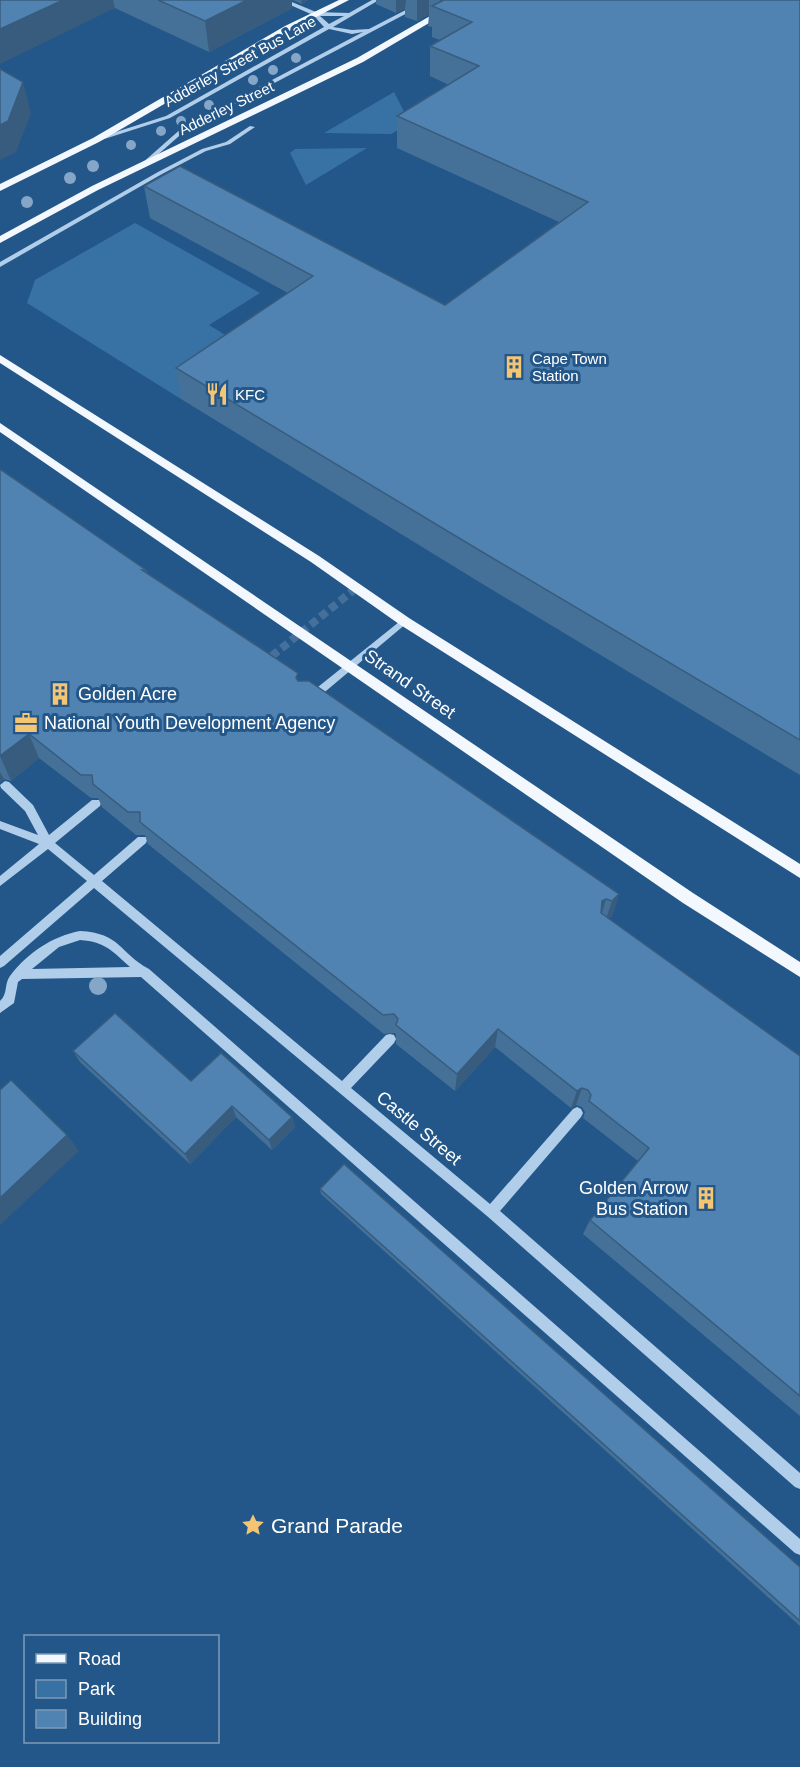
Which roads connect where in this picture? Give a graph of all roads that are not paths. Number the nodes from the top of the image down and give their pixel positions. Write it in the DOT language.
graph roads {
  1 [pos="282,0"];
  2 [pos="345,0"];
  3 [pos="376,0"];
  4 [pos="429,0"];
  5 [pos="464,0"];
  6 [pos="351,13"];
  7 [pos="315,14"];
  8 [pos="381,26"];
  9 [pos="328,27"];
  10 [pos="252,127"];
  11 [pos="96,140"];
  12 [pos="143,165"];
  13 [pos="0,188"];
  14 [pos="0,240"];
  15 [pos="0,265"];
  16 [pos="0,358"];
  17 [pos="0,427"];
  18 [pos="404,621"];
  19 [pos="350,666"];
  20 [pos="306,702"];
  21 [pos="5,785"];
  22 [pos="96,803"];
  23 [pos="0,825"];
  24 [pos="142,840"];
  25 [pos="48,843"];
  26 [pos="800,872"];
  27 [pos="0,882"];
  28 [pos="95,882"];
  29 [pos="0,963"];
  30 [pos="800,970"];
  31 [pos="145,972"];
  32 [pos="19,974"];
  33 [pos="0,1008"];
  34 [pos="390,1039"];
  35 [pos="343,1088"];
  36 [pos="577,1113"];
  37 [pos="491,1212"];
  38 [pos="800,1482"];
  39 [pos="800,1548"];
  1 -- 7 [label="street"];
  2 -- 7 [label="main road, Adderley Street"];
  3 -- 6 [label="street, Adderley Street Bus Lane"];
  4 -- 8 [label="street, Adderley Street Bus Lane"];
  5 -- 12 [label="main road, Adderley Street"];
  6 -- 7 [label="street, Adderley Street Bus Lane"];
  6 -- 9 [label="street, Adderley Street Bus Lane"];
  7 -- 9 [label="street, Adderley Street Bus Lane"];
  7 -- 11 [label="main road, Adderley Street"];
  8 -- 9 [label="street, Adderley Street Bus Lane"];
  8 -- 12 [label="street, Adderley Street Bus Lane"];
  9 -- 11 [label="street, Adderley Street Bus Lane"];
  10 -- 15 [label="street"];
  11 -- 13 [label="main road, Adderley Street"];
  12 -- 14 [label="main road, Adderley Street"];
  16 -- 18 [label="main road"];
  17 -- 19 [label="main road, Strand Street"];
  18 -- 19 [label="street"];
  18 -- 26 [label="main road"];
  19 -- 20 [label="street"];
  19 -- 30 [label="main road, Strand Street"];
  21 -- 25 [label="street"];
  22 -- 25 [label="street"];
  23 -- 25 [label="street, Castle Street"];
  24 -- 28 [label="street"];
  25 -- 27 [label="street"];
  25 -- 28 [label="street, Castle Street"];
  28 -- 29 [label="street"];
  28 -- 35 [label="street, Castle Street"];
  31 -- 32 [label="street"];
  31 -- 32 [label="street"];
  31 -- 39 [label="street"];
  32 -- 33 [label="street"];
  34 -- 35 [label="street"];
  35 -- 37 [label="street, Castle Street"];
  36 -- 37 [label="street"];
  37 -- 38 [label="street, Castle Street"];
}
